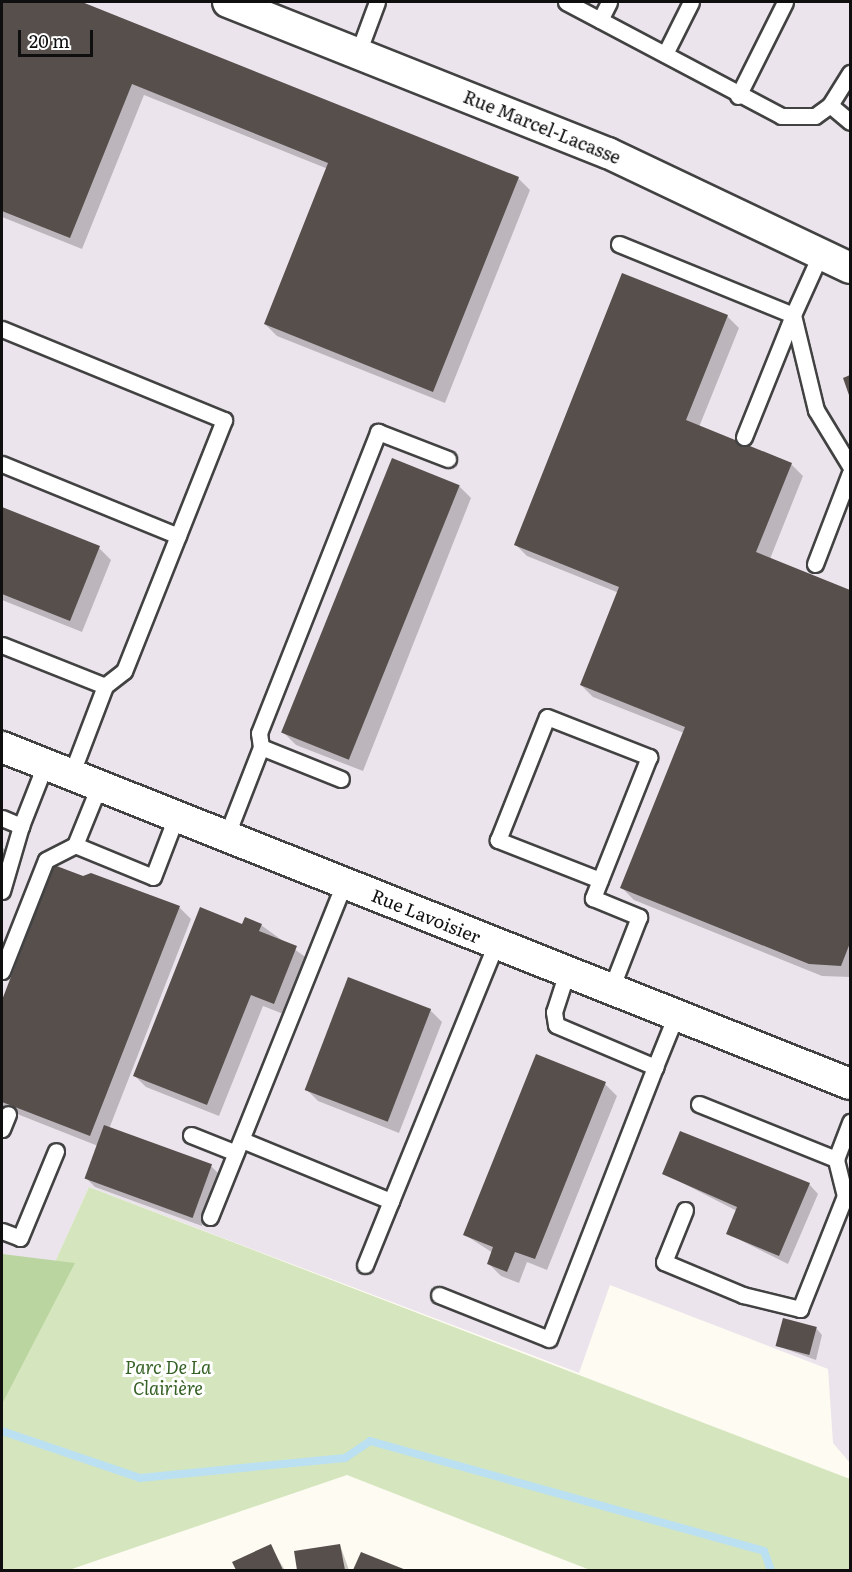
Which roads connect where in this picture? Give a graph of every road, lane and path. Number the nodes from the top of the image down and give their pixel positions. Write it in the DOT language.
graph roads {
  1 [pos="228,2"];
  2 [pos="378,2"];
  3 [pos="566,2"];
  4 [pos="609,2"];
  5 [pos="691,2"];
  6 [pos="785,2"];
  7 [pos="600,20"];
  8 [pos="358,53"];
  9 [pos="665,54"];
  10 [pos="850,73"];
  11 [pos="738,96"];
  12 [pos="830,105"];
  13 [pos="850,122"];
  14 [pos="619,243"];
  15 [pos="821,253"];
  16 [pos="850,268"];
  17 [pos="793,315"];
  18 [pos="2,329"];
  19 [pos="744,437"];
  20 [pos="448,459"];
  21 [pos="2,464"];
  22 [pos="850,466"];
  23 [pos="850,473"];
  24 [pos="178,536"];
  25 [pos="815,564"];
  26 [pos="2,645"];
  27 [pos="105,686"];
  28 [pos="2,747"];
  29 [pos="261,747"];
  30 [pos="58,770"];
  31 [pos="341,779"];
  32 [pos="99,786"];
  33 [pos="176,817"];
  34 [pos="2,818"];
  35 [pos="21,826"];
  36 [pos="226,837"];
  37 [pos="75,845"];
  38 [pos="600,880"];
  39 [pos="344,884"];
  40 [pos="2,891"];
  41 [pos="496,944"];
  42 [pos="2,971"];
  43 [pos="567,972"];
  44 [pos="611,989"];
  45 [pos="676,1015"];
  46 [pos="655,1067"];
  47 [pos="850,1084"];
  48 [pos="699,1104"];
  49 [pos="8,1113"];
  50 [pos="850,1122"];
  51 [pos="2,1129"];
  52 [pos="191,1135"];
  53 [pos="239,1147"];
  54 [pos="56,1152"];
  55 [pos="836,1159"];
  56 [pos="391,1201"];
  57 [pos="685,1210"];
  58 [pos="210,1217"];
  59 [pos="2,1231"];
  60 [pos="365,1265"];
  61 [pos="439,1295"];
  1 -- 8 [label="street, Rue Marcel-Lacasse"];
  2 -- 8 [label="lane"];
  3 -- 7 [label="lane"];
  4 -- 7 [label="lane"];
  5 -- 9 [label="lane"];
  6 -- 11 [label="lane"];
  7 -- 9 [label="lane"];
  8 -- 15 [label="street, Rue Marcel-Lacasse"];
  9 -- 11 [label="lane"];
  10 -- 12 [label="lane"];
  11 -- 12 [label="lane"];
  12 -- 13 [label="lane"];
  14 -- 17 [label="lane"];
  15 -- 16 [label="street, Rue Marcel-Lacasse"];
  15 -- 17 [label="lane"];
  17 -- 19 [label="lane"];
  17 -- 22 [label="lane"];
  18 -- 24 [label="lane"];
  20 -- 29 [label="lane"];
  21 -- 24 [label="lane"];
  23 -- 25 [label="lane"];
  24 -- 27 [label="lane"];
  26 -- 27 [label="lane"];
  27 -- 30 [label="lane"];
  28 -- 30 [label="street, Rue Lavoisier"];
  29 -- 31 [label="lane"];
  29 -- 36 [label="lane"];
  30 -- 32 [label="street, Rue Lavoisier"];
  30 -- 35 [label="lane"];
  32 -- 33 [label="street, Rue Lavoisier"];
  32 -- 37 [label="lane"];
  33 -- 36 [label="street, Rue Lavoisier"];
  33 -- 37 [label="lane"];
  34 -- 35 [label="lane"];
  35 -- 40 [label="lane"];
  36 -- 39 [label="street, Rue Lavoisier"];
  37 -- 42 [label="lane"];
  38 -- 38 [label="lane"];
  38 -- 44 [label="lane"];
  39 -- 41 [label="street, Rue Lavoisier"];
  39 -- 53 [label="lane"];
  41 -- 43 [label="street, Rue Lavoisier"];
  41 -- 56 [label="lane"];
  43 -- 44 [label="street, Rue Lavoisier"];
  43 -- 46 [label="lane"];
  44 -- 45 [label="street, Rue Lavoisier"];
  45 -- 46 [label="lane"];
  45 -- 47 [label="street, Rue Lavoisier"];
  46 -- 61 [label="lane"];
  48 -- 55 [label="lane"];
  49 -- 51 [label="lane"];
  50 -- 55 [label="lane"];
  52 -- 53 [label="lane"];
  53 -- 56 [label="lane"];
  53 -- 58 [label="lane"];
  54 -- 59 [label="lane"];
  55 -- 57 [label="lane"];
  56 -- 60 [label="lane"];
}
